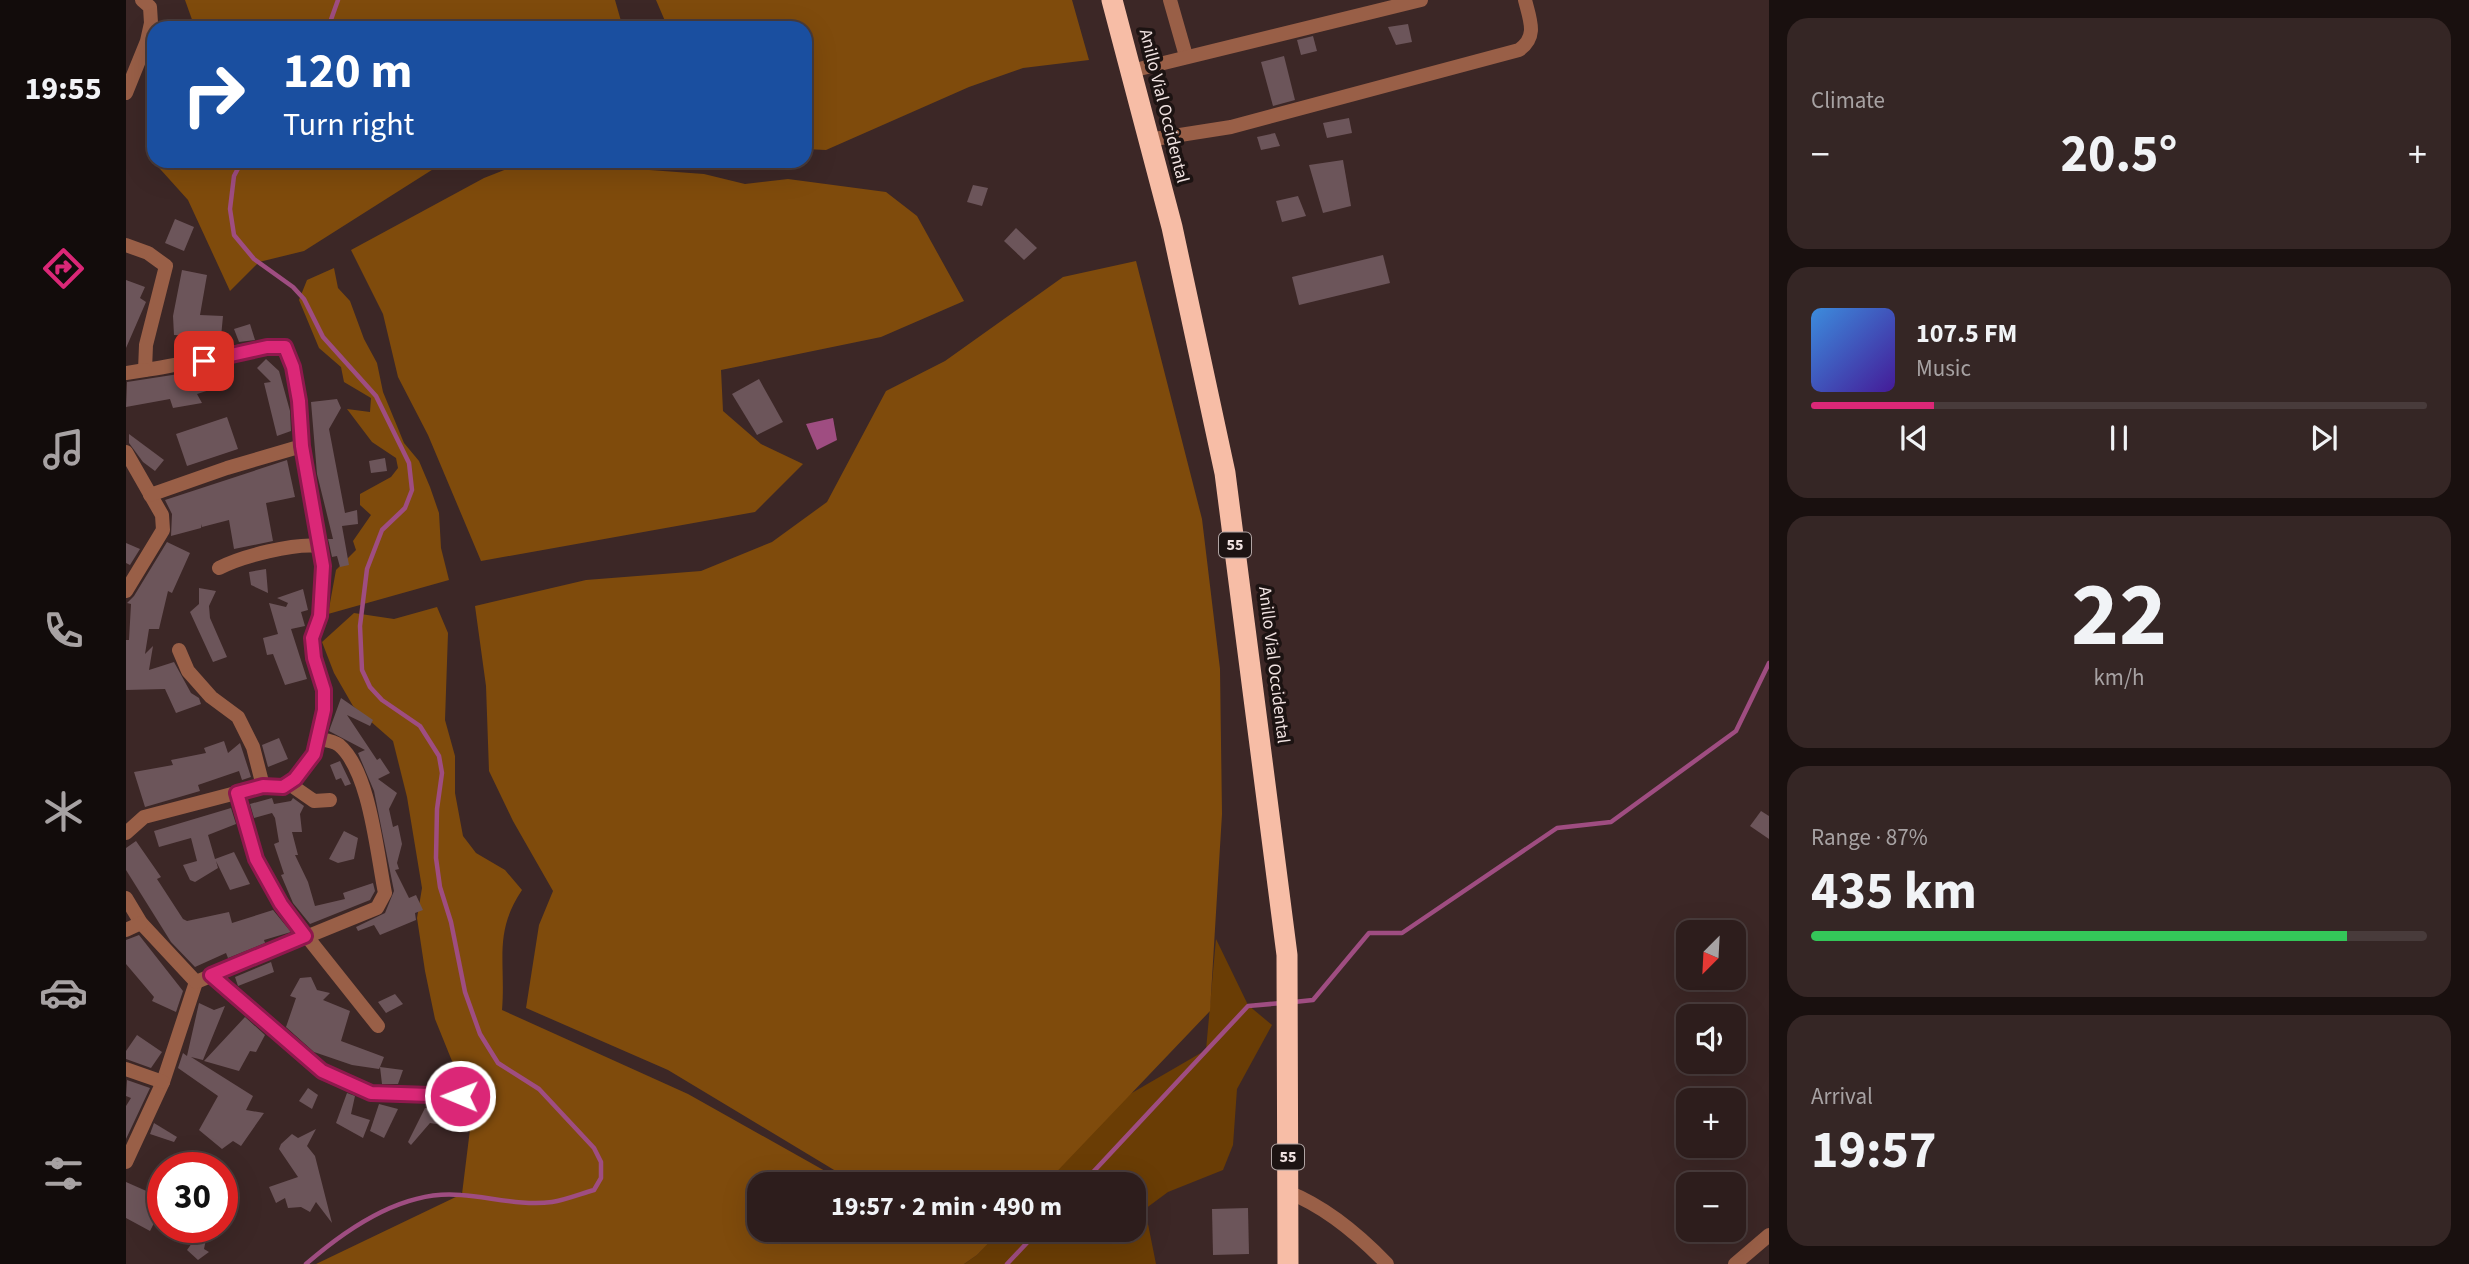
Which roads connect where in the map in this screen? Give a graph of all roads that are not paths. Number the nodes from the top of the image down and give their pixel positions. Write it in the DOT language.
graph roads {
  1 [pos="142,0"];
  2 [pos="1112,0"];
  3 [pos="1170,0"];
  4 [pos="1421,0"];
  5 [pos="1525,0"];
  6 [pos="151,21"];
  7 [pos="147,34"];
  8 [pos="1186,56"];
  9 [pos="1131,71"];
  10 [pos="126,93"];
  11 [pos="1148,140"];
  12 [pos="126,245"];
  13 [pos="145,370"];
  14 [pos="126,373"];
  15 [pos="302,446"];
  16 [pos="126,452"];
  17 [pos="150,495"];
  18 [pos="319,546"];
  19 [pos="219,568"];
  20 [pos="126,591"];
  21 [pos="179,650"];
  22 [pos="319,739"];
  23 [pos="288,783"];
  24 [pos="263,786"];
  25 [pos="237,793"];
  26 [pos="330,800"];
  27 [pos="126,833"];
  28 [pos="126,898"];
  29 [pos="141,923"];
  30 [pos="126,930"];
  31 [pos="305,936"];
  32 [pos="211,975"];
  33 [pos="196,982"];
  34 [pos="378,1026"];
  35 [pos="126,1069"];
  36 [pos="163,1082"];
  37 [pos="460,1096"];
  38 [pos="126,1162"];
  39 [pos="1288,1192"];
  40 [pos="1769,1235"];
  41 [pos="1288,1264"];
  42 [pos="1387,1264"];
  43 [pos="1735,1264"];
  1 -- 6 [label="street"];
  2 -- 9 [label="highway, Anillo Vial Occidental / 55"];
  3 -- 8 [label="street"];
  4 -- 8 [label="street"];
  5 -- 11 [label="street"];
  7 -- 10 [label="street"];
  8 -- 9 [label="street"];
  9 -- 11 [label="highway, Anillo Vial Occidental / 55"];
  11 -- 39 [label="highway, Anillo Vial Occidental / 55"];
  12 -- 13 [label="street"];
  13 -- 14 [label="street"];
  13 -- 15 [label="street"];
  15 -- 17 [label="street"];
  15 -- 18 [label="street"];
  16 -- 17 [label="street"];
  17 -- 20 [label="street"];
  18 -- 19 [label="street"];
  18 -- 22 [label="street"];
  21 -- 24 [label="street"];
  22 -- 23 [label="street"];
  22 -- 31 [label="street"];
  23 -- 24 [label="street"];
  23 -- 26 [label="street"];
  24 -- 25 [label="street"];
  25 -- 27 [label="street"];
  25 -- 31 [label="street"];
  28 -- 29 [label="street"];
  29 -- 30 [label="street"];
  29 -- 33 [label="street"];
  31 -- 32 [label="street"];
  31 -- 34 [label="street"];
  32 -- 33 [label="street"];
  32 -- 37 [label="street"];
  33 -- 36 [label="street"];
  35 -- 36 [label="street"];
  36 -- 38 [label="street"];
  39 -- 41 [label="highway, Anillo Vial Occidental / 55"];
  39 -- 42 [label="street"];
  40 -- 43 [label="street"];
}
